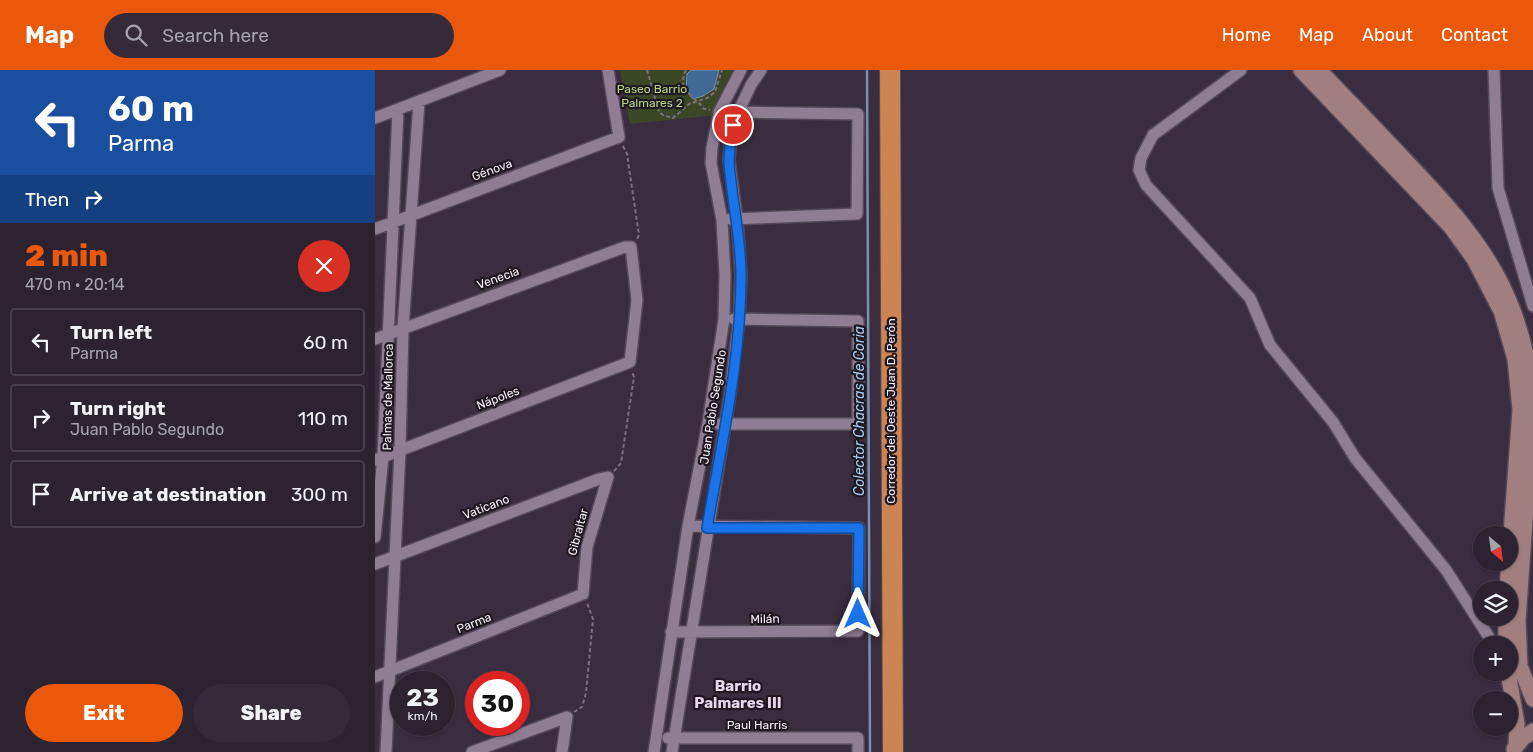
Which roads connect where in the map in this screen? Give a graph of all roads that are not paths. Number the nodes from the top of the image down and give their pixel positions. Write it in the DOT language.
graph roads {
  1 [pos="500,70"];
  2 [pos="607,70"];
  3 [pos="741,70"];
  4 [pos="761,70"];
  5 [pos="890,70"];
  6 [pos="902,70"];
  7 [pos="1241,70"];
  8 [pos="1301,70"];
  9 [pos="1319,70"];
  10 [pos="1494,70"];
  11 [pos="419,102"];
  12 [pos="398,110"];
  13 [pos="719,112"];
  14 [pos="737,112"];
  15 [pos="375,118"];
  16 [pos="412,214"];
  17 [pos="737,218"];
  18 [pos="721,220"];
  19 [pos="394,222"];
  20 [pos="375,229"];
  21 [pos="1533,306"];
  22 [pos="724,319"];
  23 [pos="739,319"];
  24 [pos="403,328"];
  25 [pos="388,334"];
  26 [pos="375,338"];
  27 [pos="631,362"];
  28 [pos="1533,407"];
  29 [pos="708,423"];
  30 [pos="725,425"];
  31 [pos="401,450"];
  32 [pos="379,458"];
  33 [pos="608,477"];
  34 [pos="688,526"];
  35 [pos="707,528"];
  36 [pos="375,537"];
  37 [pos="394,557"];
  38 [pos="375,564"];
  39 [pos="1508,581"];
  40 [pos="583,594"];
  41 [pos="671,632"];
  42 [pos="691,633"];
  43 [pos="1488,636"];
  44 [pos="389,671"];
  45 [pos="375,677"];
  46 [pos="1510,681"];
  47 [pos="1533,699"];
  48 [pos="1533,731"];
  49 [pos="657,736"];
  50 [pos="674,739"];
  51 [pos="1514,749"];
  52 [pos="386,752"];
  53 [pos="472,752"];
  54 [pos="562,752"];
  55 [pos="654,752"];
  56 [pos="672,752"];
  57 [pos="858,752"];
  58 [pos="893,752"];
  59 [pos="905,752"];
  1 -- 11 [label="street"];
  2 -- 16 [label="street, Génova"];
  3 -- 13 [label="street, Juan Pablo Segundo"];
  4 -- 14 [label="street, Juan Pablo Segundo"];
  5 -- 58 [label="highway, Corredor del Oeste Juan D. Perón"];
  6 -- 59 [label="highway, Corredor del Oeste Juan D. Perón"];
  7 -- 43 [label="street"];
  8 -- 39 [label="main road"];
  9 -- 28 [label="main road"];
  10 -- 21 [label="street"];
  11 -- 12 [label="street"];
  11 -- 16 [label="street, Palmas de Mallorca"];
  12 -- 15 [label="street"];
  12 -- 19 [label="street, Palmas de Mallorca"];
  13 -- 14 [label="street"];
  13 -- 18 [label="street, Juan Pablo Segundo"];
  14 -- 17 [label="street, Juan Pablo Segundo"];
  14 -- 17 [label="street"];
  16 -- 19 [label="street, Génova"];
  16 -- 24 [label="street, Palmas de Mallorca"];
  17 -- 18 [label="street"];
  17 -- 23 [label="street, Juan Pablo Segundo"];
  18 -- 22 [label="street, Juan Pablo Segundo"];
  19 -- 20 [label="street, Génova"];
  19 -- 25 [label="street, Palmas de Mallorca"];
  22 -- 23 [label="street"];
  22 -- 29 [label="street, Juan Pablo Segundo"];
  23 -- 30 [label="street, Juan Pablo Segundo"];
  23 -- 30 [label="street"];
  24 -- 25 [label="street, Venecia"];
  24 -- 27 [label="street, Venecia"];
  24 -- 31 [label="street, Palmas de Mallorca"];
  25 -- 26 [label="street, Venecia"];
  25 -- 32 [label="street, Palmas de Mallorca"];
  27 -- 31 [label="street, Nápoles"];
  28 -- 47 [label="main road"];
  29 -- 30 [label="street"];
  29 -- 34 [label="street, Juan Pablo Segundo"];
  30 -- 35 [label="street, Juan Pablo Segundo"];
  31 -- 32 [label="street, Nápoles"];
  31 -- 37 [label="street, Palmas de Mallorca"];
  32 -- 36 [label="street, Palmas de Mallorca"];
  33 -- 37 [label="street, Vaticano"];
  33 -- 40 [label="street, Gibraltar"];
  34 -- 35 [label="street"];
  34 -- 41 [label="street, Juan Pablo Segundo"];
  35 -- 42 [label="street, Juan Pablo Segundo"];
  35 -- 42 [label="street, Milán"];
  37 -- 38 [label="street, Vaticano"];
  37 -- 44 [label="street, Palmas de Mallorca"];
  40 -- 44 [label="street, Parma"];
  41 -- 42 [label="street, Milán"];
  41 -- 49 [label="street, Juan Pablo Segundo"];
  42 -- 50 [label="street, Juan Pablo Segundo"];
  44 -- 45 [label="street, Parma"];
  44 -- 52 [label="street, Palmas de Mallorca"];
  46 -- 51 [label="main road"];
  48 -- 51 [label="main road"];
  49 -- 50 [label="street, Paul Harris"];
  49 -- 55 [label="street, Juan Pablo Segundo"];
  50 -- 56 [label="street, Juan Pablo Segundo"];
  50 -- 57 [label="street, Paul Harris"];
  53 -- 54 [label="street"];
}
